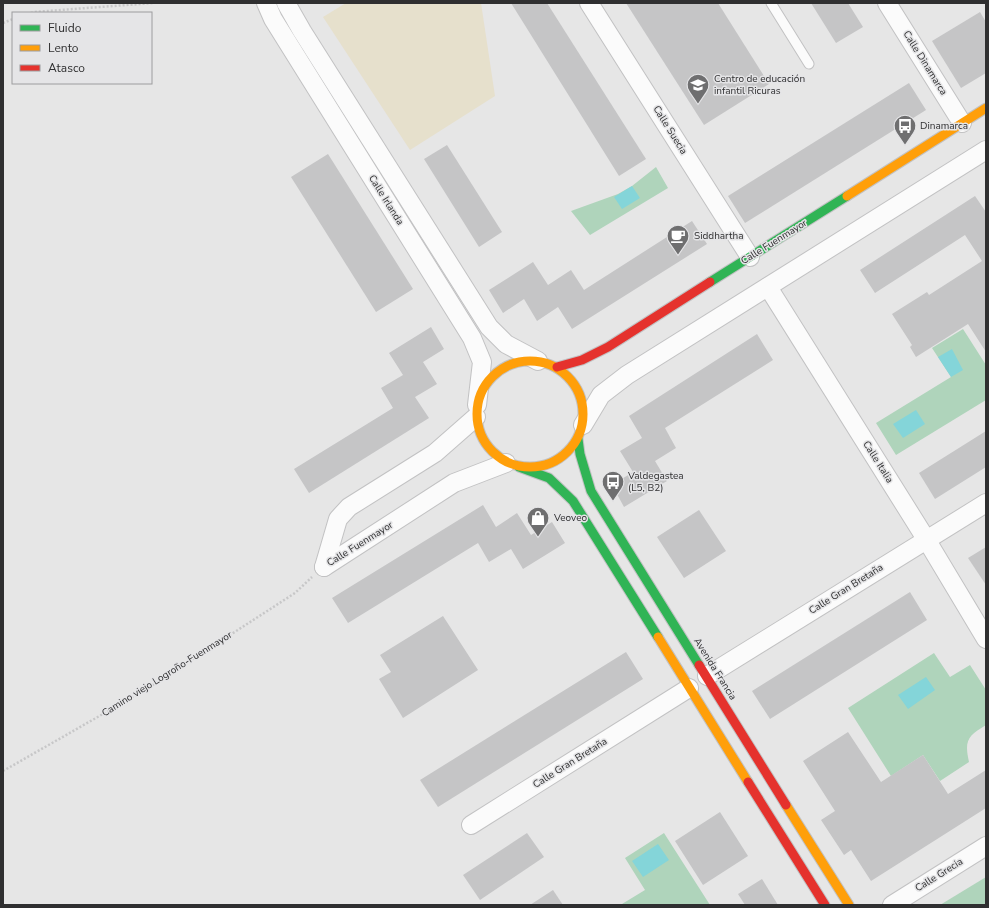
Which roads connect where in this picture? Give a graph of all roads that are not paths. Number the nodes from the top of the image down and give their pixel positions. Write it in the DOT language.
graph roads {
  1 [pos="266,3"];
  2 [pos="286,3"];
  3 [pos="589,3"];
  4 [pos="771,3"];
  5 [pos="887,3"];
  6 [pos="809,64"];
  7 [pos="986,108"];
  8 [pos="962,123"];
  9 [pos="984,155"];
  10 [pos="750,257"];
  11 [pos="768,287"];
  12 [pos="538,361"];
  13 [pos="556,367"];
  14 [pos="476,411"];
  15 [pos="580,432"];
  16 [pos="513,465"];
  17 [pos="986,502"];
  18 [pos="926,539"];
  19 [pos="986,639"];
  20 [pos="707,676"];
  21 [pos="689,688"];
  22 [pos="470,825"];
  23 [pos="986,846"];
  24 [pos="825,905"];
  25 [pos="849,905"];
  26 [pos="892,905"];
  1 -- 14 [label="street, Calle Irlanda"];
  2 -- 12 [label="street, Calle Irlanda"];
  3 -- 10 [label="street, Calle Suecia"];
  4 -- 6 [label="lane"];
  5 -- 8 [label="street, Calle Dinamarca"];
  7 -- 8 [label="main road, Calle Fuenmayor"];
  8 -- 10 [label="main road, Calle Fuenmayor"];
  9 -- 11 [label="street"];
  10 -- 13 [label="main road, Calle Fuenmayor"];
  11 -- 15 [label="street"];
  11 -- 18 [label="street, Calle Italia"];
  12 -- 13 [label="main road"];
  12 -- 14 [label="main road"];
  13 -- 15 [label="main road"];
  14 -- 16 [label="main road"];
  14 -- 16 [label="street, Calle Fuenmayor"];
  15 -- 16 [label="main road"];
  15 -- 20 [label="main road, Avenida Francia"];
  16 -- 21 [label="main road"];
  17 -- 18 [label="street, Calle Gran Bretaña"];
  18 -- 19 [label="street, Calle Italia"];
  18 -- 20 [label="street, Calle Gran Bretaña"];
  20 -- 25 [label="main road, Avenida Francia"];
  21 -- 22 [label="street, Calle Gran Bretaña"];
  21 -- 24 [label="main road"];
  23 -- 26 [label="street, Calle Grecia"];
}
